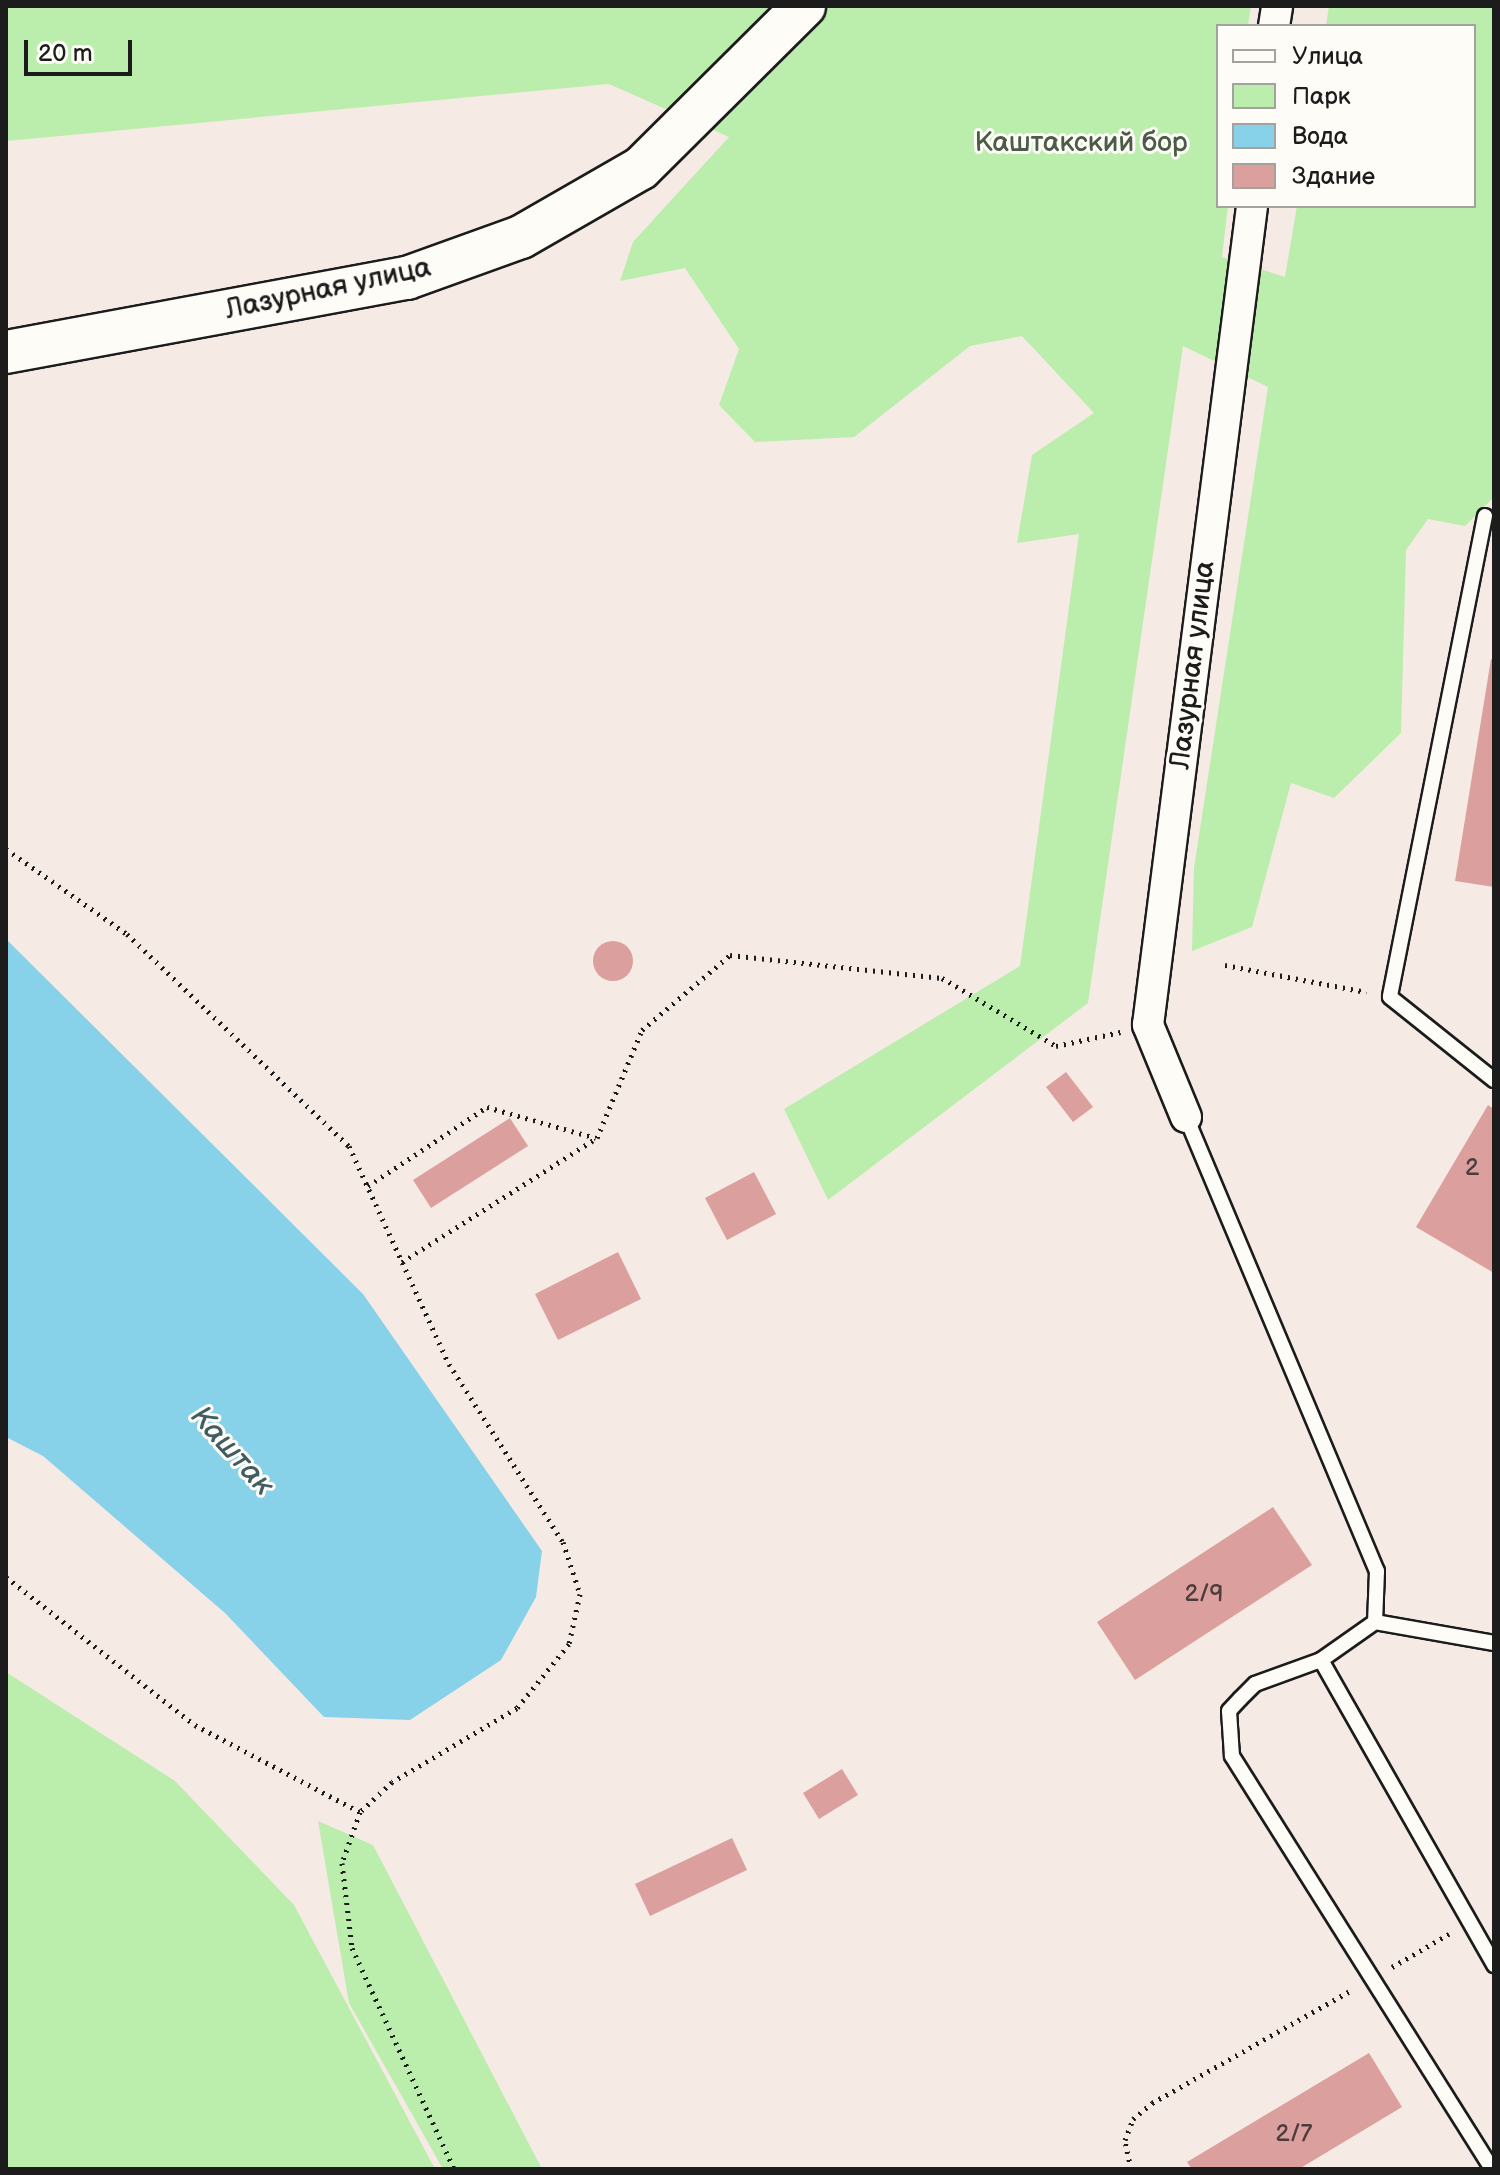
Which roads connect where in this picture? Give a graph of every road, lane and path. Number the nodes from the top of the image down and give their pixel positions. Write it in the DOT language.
graph roads {
  1 [pos="804,6"];
  2 [pos="1252,208"];
  3 [pos="6,352"];
  4 [pos="1485,516"];
  5 [pos="6,849"];
  6 [pos="1225,965"];
  7 [pos="1390,997"];
  8 [pos="1148,1025"];
  9 [pos="1494,1080"];
  10 [pos="1186,1117"];
  11 [pos="597,1138"];
  12 [pos="368,1186"];
  13 [pos="402,1262"];
  14 [pos="6,1577"];
  15 [pos="1375,1622"];
  16 [pos="1494,1643"];
  17 [pos="1321,1660"];
  18 [pos="360,1812"];
  19 [pos="1470,1922"];
  20 [pos="1494,1965"];
  21 [pos="1372,1978"];
  22 [pos="454,2169"];
  23 [pos="1131,2169"];
  24 [pos="1492,2169"];
  1 -- 3 [label="main road, Лазурная улица"];
  2 -- 8 [label="street, Лазурная улица"];
  4 -- 7 [label="lane"];
  5 -- 12 [label="path"];
  6 -- 7 [label="path"];
  7 -- 9 [label="lane"];
  8 -- 10 [label="street, Лазурная улица"];
  8 -- 11 [label="path"];
  10 -- 15 [label="lane"];
  11 -- 12 [label="path"];
  11 -- 13 [label="path"];
  12 -- 13 [label="path"];
  13 -- 18 [label="path"];
  14 -- 18 [label="path"];
  15 -- 16 [label="lane"];
  15 -- 17 [label="lane"];
  17 -- 19 [label="lane"];
  17 -- 21 [label="lane"];
  18 -- 22 [label="path"];
  19 -- 20 [label="lane"];
  19 -- 21 [label="path"];
  21 -- 23 [label="path"];
  21 -- 24 [label="lane"];
}
